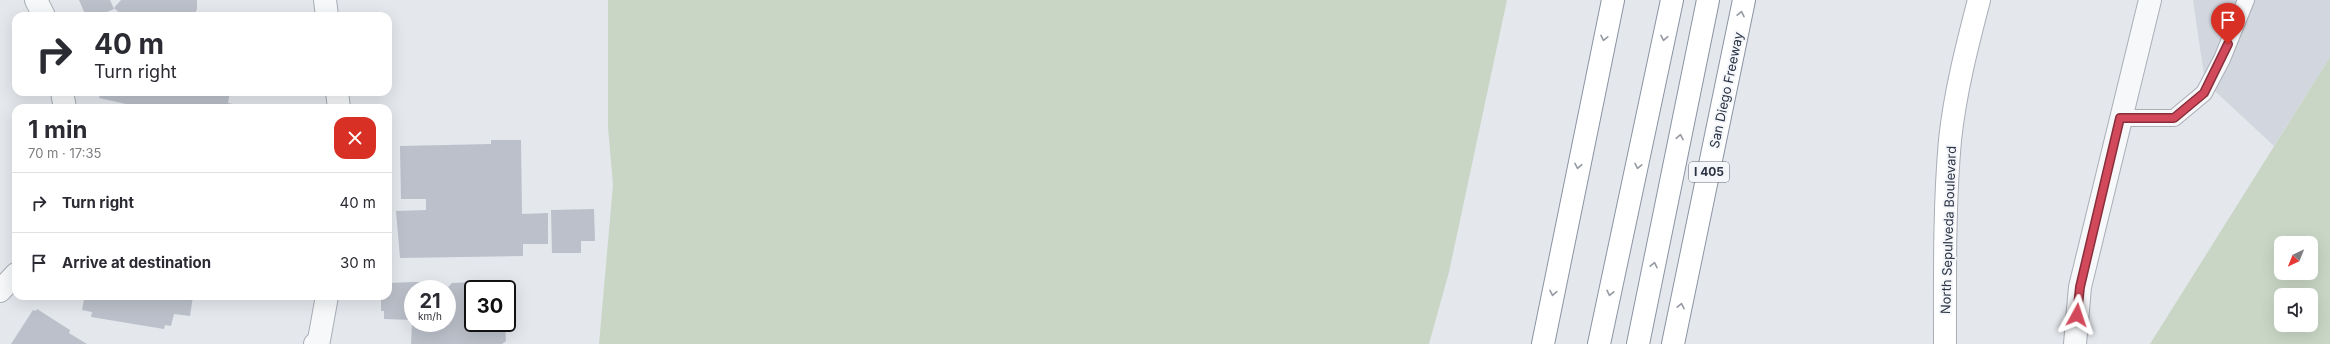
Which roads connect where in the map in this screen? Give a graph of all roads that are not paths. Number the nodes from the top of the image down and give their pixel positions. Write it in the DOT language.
graph roads {
  1 [pos="36,0"];
  2 [pos="325,0"];
  3 [pos="1613,0"];
  4 [pos="1672,0"];
  5 [pos="1708,0"];
  6 [pos="1744,0"];
  7 [pos="1979,0"];
  8 [pos="2150,0"];
  9 [pos="2246,0"];
  10 [pos="42,12"];
  11 [pos="326,12"];
  12 [pos="2120,118"];
  13 [pos="12,278"];
  14 [pos="0,291"];
  15 [pos="326,300"];
  16 [pos="315,344"];
  17 [pos="1543,344"];
  18 [pos="1599,344"];
  19 [pos="1638,344"];
  20 [pos="1673,344"];
  21 [pos="1945,344"];
  22 [pos="2075,344"];
  1 -- 10 [label="street"];
  2 -- 11 [label="street"];
  3 -- 17 [label="main road, one-way"];
  4 -- 18 [label="main road, one-way"];
  19 -- 5 [label="main road, one-way"];
  20 -- 6 [label="main road, San Diego Freeway / I 405, one-way"];
  7 -- 21 [label="main road, North Sepulveda Boulevard"];
  8 -- 12 [label="street"];
  9 -- 12 [label="lane"];
  12 -- 22 [label="street"];
  13 -- 14 [label="street"];
  15 -- 16 [label="street"];
}
